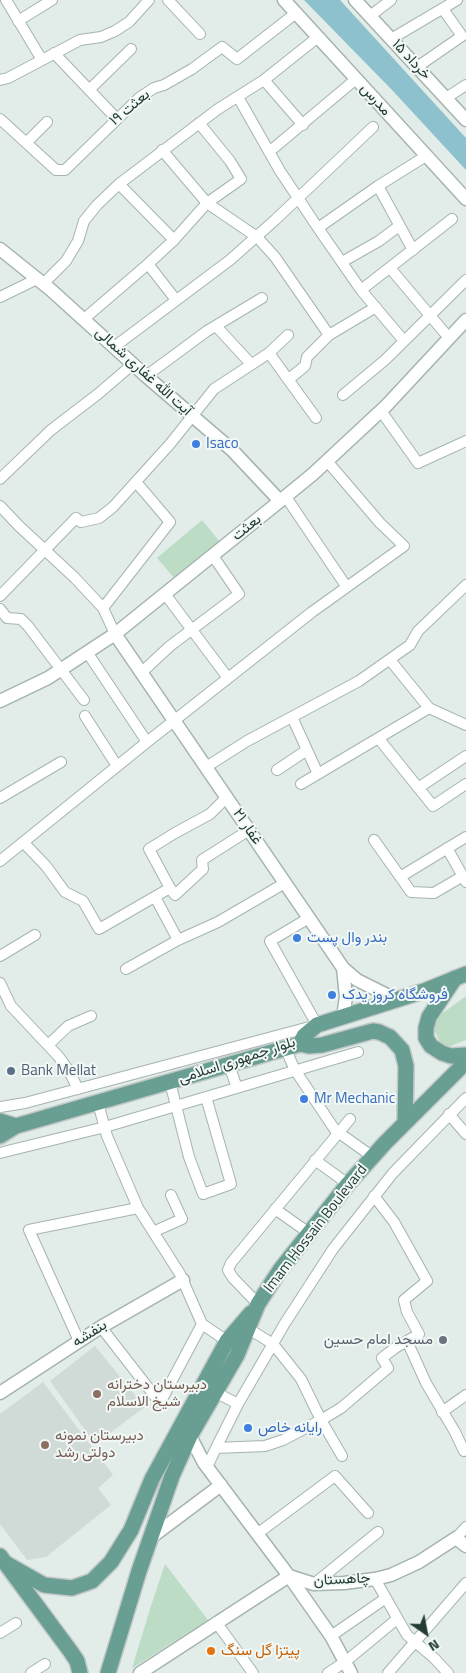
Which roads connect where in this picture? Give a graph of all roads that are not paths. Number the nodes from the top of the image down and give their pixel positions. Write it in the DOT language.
graph roads {
  1 [pos="6,0"];
  2 [pos="52,0"];
  3 [pos="149,0"];
  4 [pos="168,0"];
  5 [pos="284,0"];
  6 [pos="355,0"];
  7 [pos="391,0"];
  8 [pos="457,0"];
  9 [pos="443,9"];
  10 [pos="296,13"];
  11 [pos="370,16"];
  12 [pos="18,21"];
  13 [pos="200,34"];
  14 [pos="318,37"];
  15 [pos="391,39"];
  16 [pos="132,49"];
  17 [pos="54,53"];
  18 [pos="42,60"];
  19 [pos="417,67"];
  20 [pos="356,79"];
  21 [pos="0,80"];
  22 [pos="264,80"];
  23 [pos="466,85"];
  24 [pos="89,90"];
  25 [pos="238,97"];
  26 [pos="446,98"];
  27 [pos="116,118"];
  28 [pos="0,119"];
  29 [pos="466,120"];
  30 [pos="46,122"];
  31 [pos="199,123"];
  32 [pos="303,125"];
  33 [pos="373,127"];
  34 [pos="27,142"];
  35 [pos="162,150"];
  36 [pos="269,152"];
  37 [pos="426,156"];
  38 [pos="119,184"];
  39 [pos="378,186"];
  40 [pos="299,198"];
  41 [pos="466,199"];
  42 [pos="207,204"];
  43 [pos="452,219"];
  44 [pos="399,226"];
  45 [pos="318,228"];
  46 [pos="257,237"];
  47 [pos="174,240"];
  48 [pos="0,249"];
  49 [pos="413,250"];
  50 [pos="342,262"];
  51 [pos="148,264"];
  52 [pos="390,268"];
  53 [pos="466,280"];
  54 [pos="40,281"];
  55 [pos="362,290"];
  56 [pos="0,297"];
  57 [pos="262,298"];
  58 [pos="176,300"];
  59 [pos="376,307"];
  60 [pos="430,316"];
  61 [pos="84,319"];
  62 [pos="466,320"];
  63 [pos="216,326"];
  64 [pos="288,335"];
  65 [pos="329,335"];
  66 [pos="450,338"];
  67 [pos="404,341"];
  68 [pos="114,347"];
  69 [pos="269,353"];
  70 [pos="133,364"];
  71 [pos="251,364"];
  72 [pos="146,376"];
  73 [pos="289,379"];
  74 [pos="343,396"];
  75 [pos="381,411"];
  76 [pos="193,416"];
  77 [pos="316,418"];
  78 [pos="465,444"];
  79 [pos="327,461"];
  80 [pos="0,479"];
  81 [pos="136,482"];
  82 [pos="283,499"];
  83 [pos="0,506"];
  84 [pos="45,550"];
  85 [pos="213,556"];
  86 [pos="466,585"];
  87 [pos="346,586"];
  88 [pos="165,594"];
  89 [pos="0,596"];
  90 [pos="103,608"];
  91 [pos="0,609"];
  92 [pos="4,621"];
  93 [pos="191,629"];
  94 [pos="115,634"];
  95 [pos="87,652"];
  96 [pos="390,660"];
  97 [pos="60,670"];
  98 [pos="141,672"];
  99 [pos="228,678"];
  100 [pos="84,700"];
  101 [pos="0,701"];
  102 [pos="429,708"];
  103 [pos="85,716"];
  104 [pos="292,716"];
  105 [pos="174,721"];
  106 [pos="466,725"];
  107 [pos="378,739"];
  108 [pos="147,742"];
  109 [pos="307,750"];
  110 [pos="466,756"];
  111 [pos="61,762"];
  112 [pos="117,766"];
  113 [pos="206,767"];
  114 [pos="277,770"];
  115 [pos="318,774"];
  116 [pos="302,784"];
  117 [pos="466,784"];
  118 [pos="418,788"];
  119 [pos="0,798"];
  120 [pos="227,798"];
  121 [pos="249,830"];
  122 [pos="466,837"];
  123 [pos="374,840"];
  124 [pos="24,842"];
  125 [pos="447,848"];
  126 [pos="0,861"];
  127 [pos="400,877"];
  128 [pos="464,879"];
  129 [pos="285,883"];
  130 [pos="170,888"];
  131 [pos="155,897"];
  132 [pos="309,918"];
  133 [pos="35,935"];
  134 [pos="178,940"];
  135 [pos="0,956"];
  136 [pos="343,968"];
  137 [pos="126,969"];
  138 [pos="461,976"];
  139 [pos="0,983"];
  140 [pos="3,996"];
  141 [pos="397,1000"];
  142 [pos="91,1016"];
  143 [pos="343,1017"];
  144 [pos="317,1025"];
  145 [pos="329,1044"];
  146 [pos="48,1045"];
  147 [pos="293,1046"];
  148 [pos="358,1052"];
  149 [pos="466,1055"];
  150 [pos="329,1061"];
  151 [pos="466,1062"];
  152 [pos="228,1065"];
  153 [pos="294,1070"];
  154 [pos="170,1082"];
  155 [pos="237,1088"];
  156 [pos="78,1089"];
  157 [pos="206,1097"];
  158 [pos="466,1098"];
  159 [pos="98,1103"];
  160 [pos="177,1106"];
  161 [pos="0,1107"];
  162 [pos="449,1114"];
  163 [pos="350,1119"];
  164 [pos="0,1121"];
  165 [pos="405,1123"];
  166 [pos="16,1126"];
  167 [pos="105,1128"];
  168 [pos="338,1132"];
  169 [pos="466,1134"];
  170 [pos="0,1136"];
  171 [pos="0,1153"];
  172 [pos="373,1156"];
  173 [pos="315,1160"];
  174 [pos="348,1184"];
  175 [pos="171,1195"];
  176 [pos="374,1196"];
  177 [pos="138,1208"];
  178 [pos="275,1209"];
  179 [pos="153,1232"];
  180 [pos="309,1233"];
  181 [pos="183,1280"];
  182 [pos="257,1306"];
  183 [pos="202,1324"];
  184 [pos="101,1327"];
  185 [pos="249,1329"];
  186 [pos="79,1341"];
  187 [pos="407,1341"];
  188 [pos="227,1342"];
  189 [pos="273,1344"];
  190 [pos="216,1392"];
  191 [pos="0,1393"];
  192 [pos="466,1395"];
  193 [pos="238,1404"];
  194 [pos="442,1412"];
  195 [pos="321,1420"];
  196 [pos="190,1436"];
  197 [pos="216,1448"];
  198 [pos="464,1451"];
  199 [pos="342,1456"];
  200 [pos="207,1467"];
  201 [pos="221,1486"];
  202 [pos="368,1513"];
  203 [pos="466,1527"];
  204 [pos="378,1532"];
  205 [pos="257,1534"];
  206 [pos="149,1538"];
  207 [pos="461,1542"];
  208 [pos="3,1560"];
  209 [pos="288,1576"];
  210 [pos="374,1579"];
  211 [pos="466,1582"];
  212 [pos="314,1584"];
  213 [pos="386,1598"];
  214 [pos="398,1619"];
  215 [pos="216,1622"];
  216 [pos="16,1623"];
  217 [pos="0,1633"];
  218 [pos="331,1636"];
  219 [pos="415,1642"];
  220 [pos="45,1664"];
  221 [pos="348,1667"];
  222 [pos="31,1673"];
  223 [pos="80,1673"];
  224 [pos="108,1673"];
  225 [pos="140,1673"];
  226 [pos="253,1673"];
  227 [pos="328,1673"];
  228 [pos="388,1673"];
  229 [pos="448,1673"];
  1 -- 12 [label="street"];
  2 -- 12 [label="street"];
  3 -- 17 [label="street"];
  4 -- 13 [label="street"];
  5 -- 10 [label="street, مدرس"];
  6 -- 11 [label="street, ۱۵ خرداد"];
  7 -- 11 [label="street"];
  8 -- 9 [label="street"];
  9 -- 15 [label="street"];
  9 -- 19 [label="street"];
  10 -- 14 [label="street, مدرس"];
  10 -- 27 [label="street, بعثت ۱۹"];
  11 -- 15 [label="street, ۱۵ خرداد"];
  12 -- 18 [label="street"];
  14 -- 20 [label="street, مدرس"];
  14 -- 22 [label="street"];
  15 -- 19 [label="street, ۱۵ خرداد"];
  16 -- 24 [label="street"];
  17 -- 18 [label="street"];
  17 -- 24 [label="street"];
  18 -- 21 [label="street"];
  19 -- 26 [label="street, ۱۵ خرداد"];
  20 -- 32 [label="street"];
  20 -- 37 [label="street, مدرس"];
  22 -- 25 [label="street"];
  22 -- 32 [label="street"];
  23 -- 26 [label="street"];
  24 -- 27 [label="street"];
  25 -- 31 [label="street"];
  25 -- 36 [label="street"];
  26 -- 29 [label="street, ۱۵ خرداد"];
  27 -- 34 [label="street, بعثت ۱۹"];
  28 -- 34 [label="street, بعثت ۱۹"];
  30 -- 34 [label="street"];
  31 -- 35 [label="street"];
  31 -- 42 [label="street"];
  32 -- 36 [label="street"];
  33 -- 40 [label="street"];
  35 -- 38 [label="street"];
  35 -- 42 [label="street"];
  36 -- 40 [label="street"];
  37 -- 39 [label="street"];
  37 -- 41 [label="street, مدرس"];
  38 -- 47 [label="street"];
  38 -- 54 [label="street"];
  39 -- 44 [label="street"];
  39 -- 45 [label="street"];
  40 -- 45 [label="street"];
  40 -- 46 [label="street"];
  42 -- 46 [label="street"];
  42 -- 47 [label="street"];
  43 -- 49 [label="street"];
  44 -- 49 [label="street"];
  44 -- 50 [label="street"];
  45 -- 50 [label="street"];
  46 -- 58 [label="street"];
  46 -- 65 [label="street"];
  47 -- 51 [label="street"];
  48 -- 54 [label="street, آیت الله غفاری شمالی"];
  49 -- 52 [label="street"];
  50 -- 55 [label="street"];
  51 -- 58 [label="street"];
  51 -- 61 [label="street"];
  52 -- 55 [label="street"];
  52 -- 60 [label="street"];
  53 -- 60 [label="street"];
  54 -- 56 [label="street"];
  54 -- 61 [label="street, آیت الله غفاری شمالی"];
  55 -- 59 [label="street"];
  57 -- 63 [label="street"];
  58 -- 68 [label="street"];
  59 -- 65 [label="street"];
  59 -- 67 [label="street"];
  60 -- 66 [label="street"];
  60 -- 67 [label="street"];
  61 -- 68 [label="street, آیت الله غفاری شمالی"];
  62 -- 66 [label="street, بعثت"];
  63 -- 71 [label="street"];
  63 -- 72 [label="street"];
  64 -- 69 [label="street"];
  65 -- 73 [label="street"];
  66 -- 75 [label="street, بعثت"];
  67 -- 74 [label="street"];
  68 -- 70 [label="street, آیت الله غفاری شمالی"];
  69 -- 71 [label="street"];
  69 -- 73 [label="street"];
  70 -- 72 [label="street, آیت الله غفاری شمالی"];
  70 -- 80 [label="street"];
  71 -- 76 [label="street"];
  72 -- 76 [label="street, آیت الله غفاری شمالی"];
  73 -- 77 [label="street"];
  75 -- 78 [label="street"];
  75 -- 79 [label="street, بعثت"];
  76 -- 81 [label="street"];
  76 -- 82 [label="street, آیت الله غفاری شمالی"];
  79 -- 82 [label="street, بعثت"];
  79 -- 87 [label="street"];
  81 -- 84 [label="street"];
  81 -- 90 [label="street"];
  82 -- 85 [label="street, بعثت"];
  82 -- 87 [label="street"];
  83 -- 84 [label="street"];
  84 -- 89 [label="street"];
  84 -- 90 [label="street"];
  85 -- 88 [label="street, بعثت"];
  85 -- 93 [label="street"];
  86 -- 96 [label="street"];
  87 -- 99 [label="street"];
  88 -- 93 [label="street"];
  88 -- 94 [label="street, بعثت"];
  90 -- 94 [label="street"];
  91 -- 92 [label="street"];
  92 -- 97 [label="street"];
  93 -- 98 [label="street"];
  93 -- 99 [label="street"];
  94 -- 95 [label="street, بعثت"];
  94 -- 98 [label="street, غفار ۲۱"];
  95 -- 97 [label="street, بعثت"];
  95 -- 108 [label="street"];
  96 -- 102 [label="street"];
  96 -- 104 [label="street"];
  97 -- 100 [label="street"];
  97 -- 101 [label="street, بعثت"];
  98 -- 105 [label="street, غفار ۲۱"];
  99 -- 105 [label="street"];
  102 -- 106 [label="street"];
  102 -- 107 [label="street"];
  103 -- 112 [label="street"];
  104 -- 109 [label="street"];
  104 -- 113 [label="street"];
  105 -- 108 [label="street"];
  105 -- 113 [label="street, غفار ۲۱"];
  107 -- 115 [label="street"];
  107 -- 118 [label="street"];
  108 -- 112 [label="street"];
  109 -- 114 [label="street"];
  109 -- 115 [label="street"];
  110 -- 118 [label="street"];
  111 -- 119 [label="street"];
  112 -- 124 [label="street"];
  113 -- 120 [label="street, غفار ۲۱"];
  115 -- 116 [label="street"];
  117 -- 118 [label="street"];
  120 -- 121 [label="street, غفار ۲۱"];
  120 -- 130 [label="street"];
  121 -- 129 [label="street, غفار ۲۱"];
  121 -- 130 [label="street"];
  122 -- 125 [label="street"];
  123 -- 127 [label="street"];
  124 -- 126 [label="street"];
  124 -- 131 [label="street"];
  125 -- 127 [label="street"];
  125 -- 128 [label="street"];
  127 -- 128 [label="street"];
  129 -- 132 [label="street, غفار ۲۱"];
  129 -- 134 [label="street"];
  130 -- 131 [label="street"];
  131 -- 134 [label="street"];
  132 -- 136 [label="street, غفار ۲۱"];
  132 -- 144 [label="street"];
  133 -- 135 [label="street"];
  134 -- 137 [label="street"];
  136 -- 141 [label="street, غفار ۲۱"];
  136 -- 143 [label="street"];
  138 -- 141 [label="main road"];
  138 -- 149 [label="main road"];
  139 -- 140 [label="street"];
  140 -- 146 [label="street"];
  141 -- 143 [label="main road"];
  142 -- 146 [label="street"];
  143 -- 144 [label="main road"];
  144 -- 147 [label="main road, بلوار جمهوری اسلامی"];
  144 -- 156 [label="street"];
  145 -- 147 [label="main road"];
  145 -- 150 [label="street"];
  145 -- 165 [label="main road"];
  146 -- 156 [label="street"];
  147 -- 152 [label="main road, بلوار جمهوری اسلامی"];
  147 -- 153 [label="street"];
  148 -- 150 [label="street"];
  150 -- 153 [label="street"];
  151 -- 165 [label="main road, Imam Hossain Boulevard"];
  152 -- 154 [label="main road, بلوار جمهوری اسلامی"];
  152 -- 155 [label="street"];
  153 -- 155 [label="street"];
  153 -- 168 [label="street"];
  154 -- 159 [label="main road, بلوار جمهوری اسلامی"];
  154 -- 160 [label="street"];
  155 -- 157 [label="street"];
  156 -- 161 [label="street"];
  157 -- 160 [label="street"];
  157 -- 160 [label="street"];
  158 -- 162 [label="street"];
  159 -- 166 [label="main road, بلوار جمهوری اسلامی"];
  159 -- 167 [label="street"];
  160 -- 167 [label="street"];
  162 -- 169 [label="street"];
  162 -- 176 [label="street"];
  163 -- 168 [label="street"];
  164 -- 166 [label="main road"];
  165 -- 172 [label="main road, Imam Hossain Boulevard"];
  166 -- 170 [label="main road, بلوار جمهوری اسلامی"];
  167 -- 171 [label="street"];
  167 -- 177 [label="street"];
  168 -- 172 [label="street"];
  168 -- 173 [label="street"];
  172 -- 174 [label="main road, Imam Hossain Boulevard"];
  173 -- 174 [label="street"];
  173 -- 178 [label="street"];
  174 -- 180 [label="main road, Imam Hossain Boulevard"];
  175 -- 179 [label="street"];
  176 -- 187 [label="street"];
  176 -- 189 [label="street"];
  177 -- 179 [label="street"];
  177 -- 186 [label="street"];
  178 -- 180 [label="street"];
  178 -- 182 [label="street"];
  179 -- 181 [label="street"];
  180 -- 182 [label="main road, Imam Hossain Boulevard"];
  181 -- 183 [label="street"];
  181 -- 184 [label="street, بنفشه"];
  182 -- 185 [label="main road, Imam Hossain Boulevard"];
  182 -- 188 [label="main road"];
  183 -- 184 [label="street"];
  183 -- 188 [label="street"];
  184 -- 186 [label="street, بنفشه"];
  185 -- 189 [label="street"];
  185 -- 190 [label="main road, Imam Hossain Boulevard"];
  186 -- 191 [label="street, بنفشه"];
  187 -- 194 [label="street"];
  187 -- 195 [label="street"];
  188 -- 208 [label="main road"];
  189 -- 193 [label="street"];
  189 -- 195 [label="street"];
  190 -- 193 [label="street"];
  190 -- 196 [label="main road, Imam Hossain Boulevard"];
  192 -- 194 [label="street"];
  193 -- 197 [label="street"];
  194 -- 198 [label="street"];
  195 -- 197 [label="street"];
  195 -- 199 [label="street"];
  196 -- 200 [label="street"];
  196 -- 206 [label="main road, Imam Hossain Boulevard"];
  197 -- 200 [label="street"];
  200 -- 201 [label="street"];
  201 -- 205 [label="street"];
  201 -- 206 [label="street"];
  202 -- 205 [label="street"];
  203 -- 207 [label="street"];
  204 -- 212 [label="street"];
  205 -- 209 [label="street"];
  206 -- 224 [label="main road, Imam Hossain Boulevard"];
  207 -- 210 [label="street, چاهستان"];
  208 -- 223 [label="main road"];
  209 -- 212 [label="street, چاهستان"];
  209 -- 215 [label="street"];
  209 -- 218 [label="street"];
  210 -- 212 [label="street, چاهستان"];
  210 -- 213 [label="street"];
  211 -- 219 [label="street"];
  213 -- 214 [label="street"];
  213 -- 218 [label="street"];
  214 -- 219 [label="street"];
  214 -- 221 [label="street"];
  215 -- 225 [label="street"];
  215 -- 226 [label="street"];
  216 -- 217 [label="street"];
  218 -- 221 [label="street"];
  219 -- 228 [label="street"];
  219 -- 229 [label="street"];
  220 -- 222 [label="street"];
  221 -- 227 [label="street"];
}
